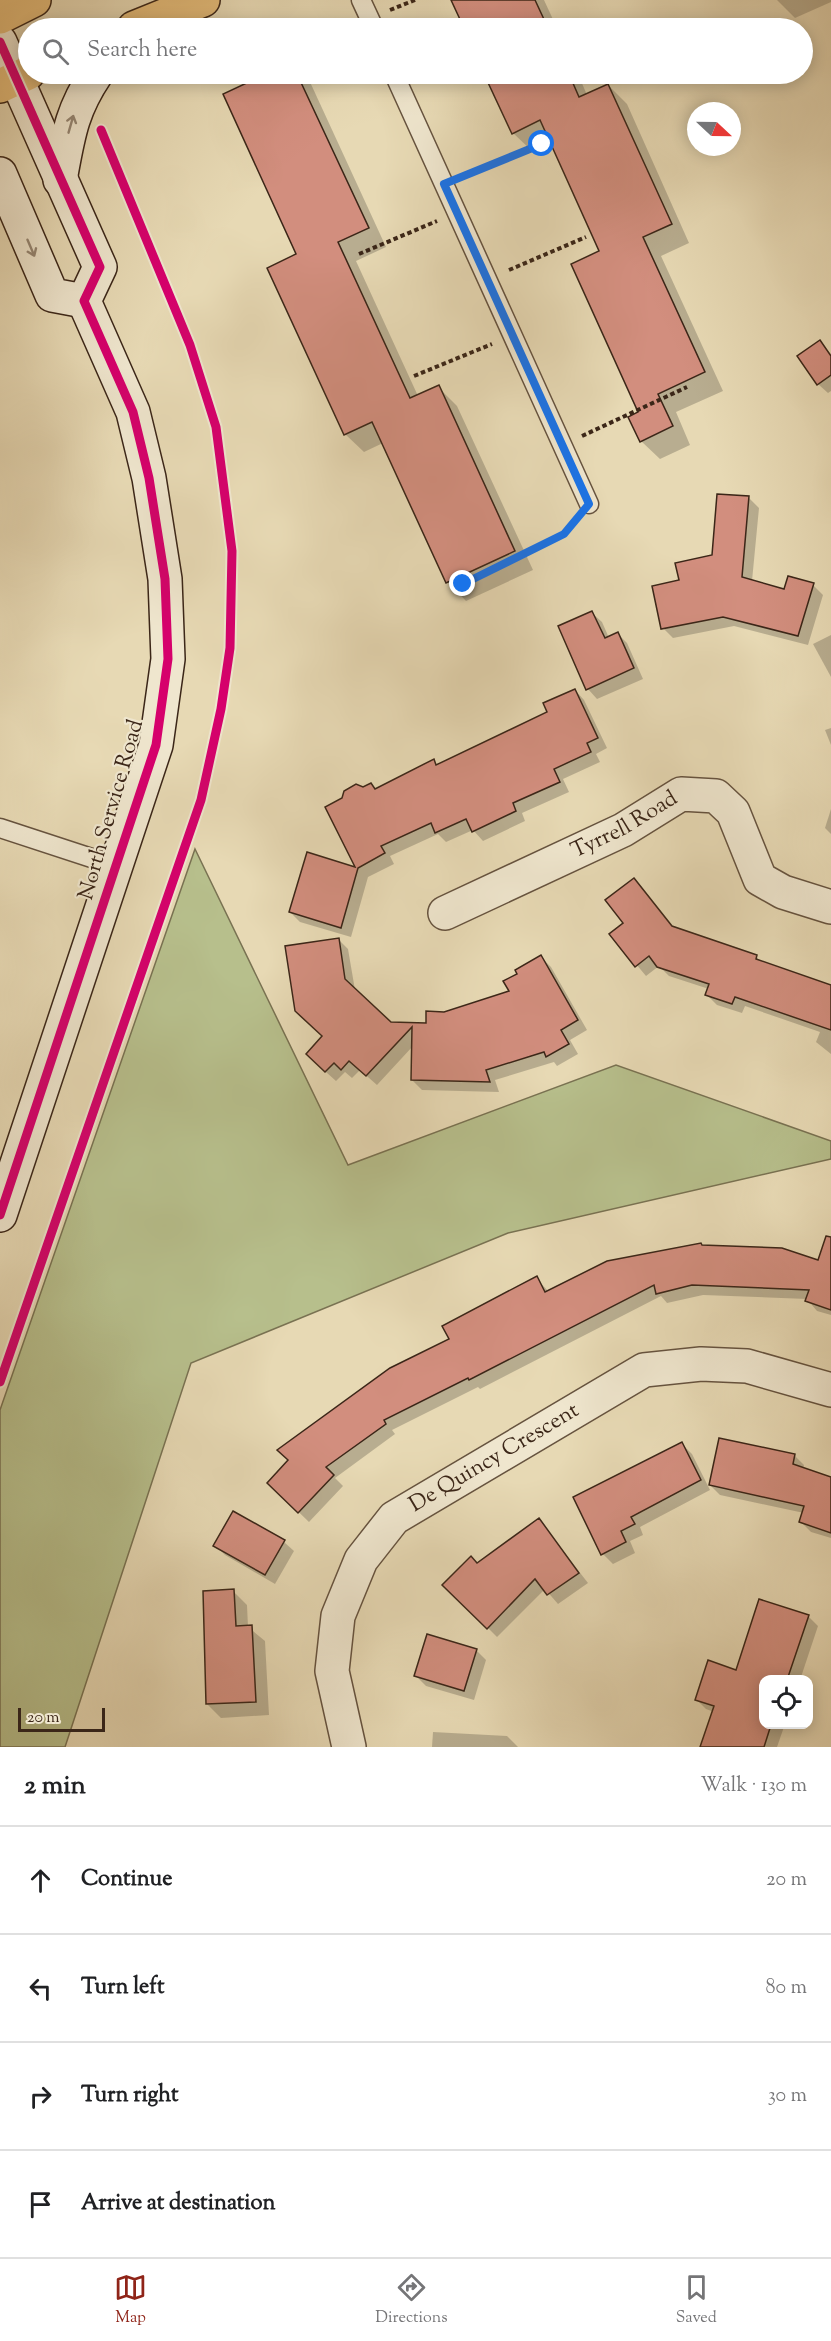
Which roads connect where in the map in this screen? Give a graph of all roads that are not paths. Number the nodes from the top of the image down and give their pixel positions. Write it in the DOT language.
graph roads {
  1 [pos="34,0"];
  2 [pos="203,0"];
  3 [pos="361,0"];
  4 [pos="0,17"];
  5 [pos="159,18"];
  6 [pos="369,18"];
  7 [pos="0,42"];
  8 [pos="14,79"];
  9 [pos="89,84"];
  10 [pos="399,84"];
  11 [pos="60,180"];
  12 [pos="3,186"];
  13 [pos="84,302"];
  14 [pos="589,504"];
  15 [pos="0,828"];
  16 [pos="116,866"];
  17 [pos="831,907"];
  18 [pos="446,913"];
  19 [pos="0,1215"];
  20 [pos="831,1390"];
  21 [pos="349,1747"];
  1 -- 4 [label="main road"];
  2 -- 5 [label="main road"];
  3 -- 6 [label="lane"];
  7 -- 8 [label="street"];
  8 -- 11 [label="street"];
  11 -- 9 [label="street, one-way"];
  10 -- 14 [label="lane"];
  11 -- 13 [label="street"];
  12 -- 13 [label="street, one-way"];
  13 -- 16 [label="street, North Service Road"];
  15 -- 16 [label="lane"];
  16 -- 19 [label="street, North Service Road"];
  17 -- 18 [label="street, Tyrrell Road"];
  20 -- 21 [label="street, De Quincy Crescent"];
}
